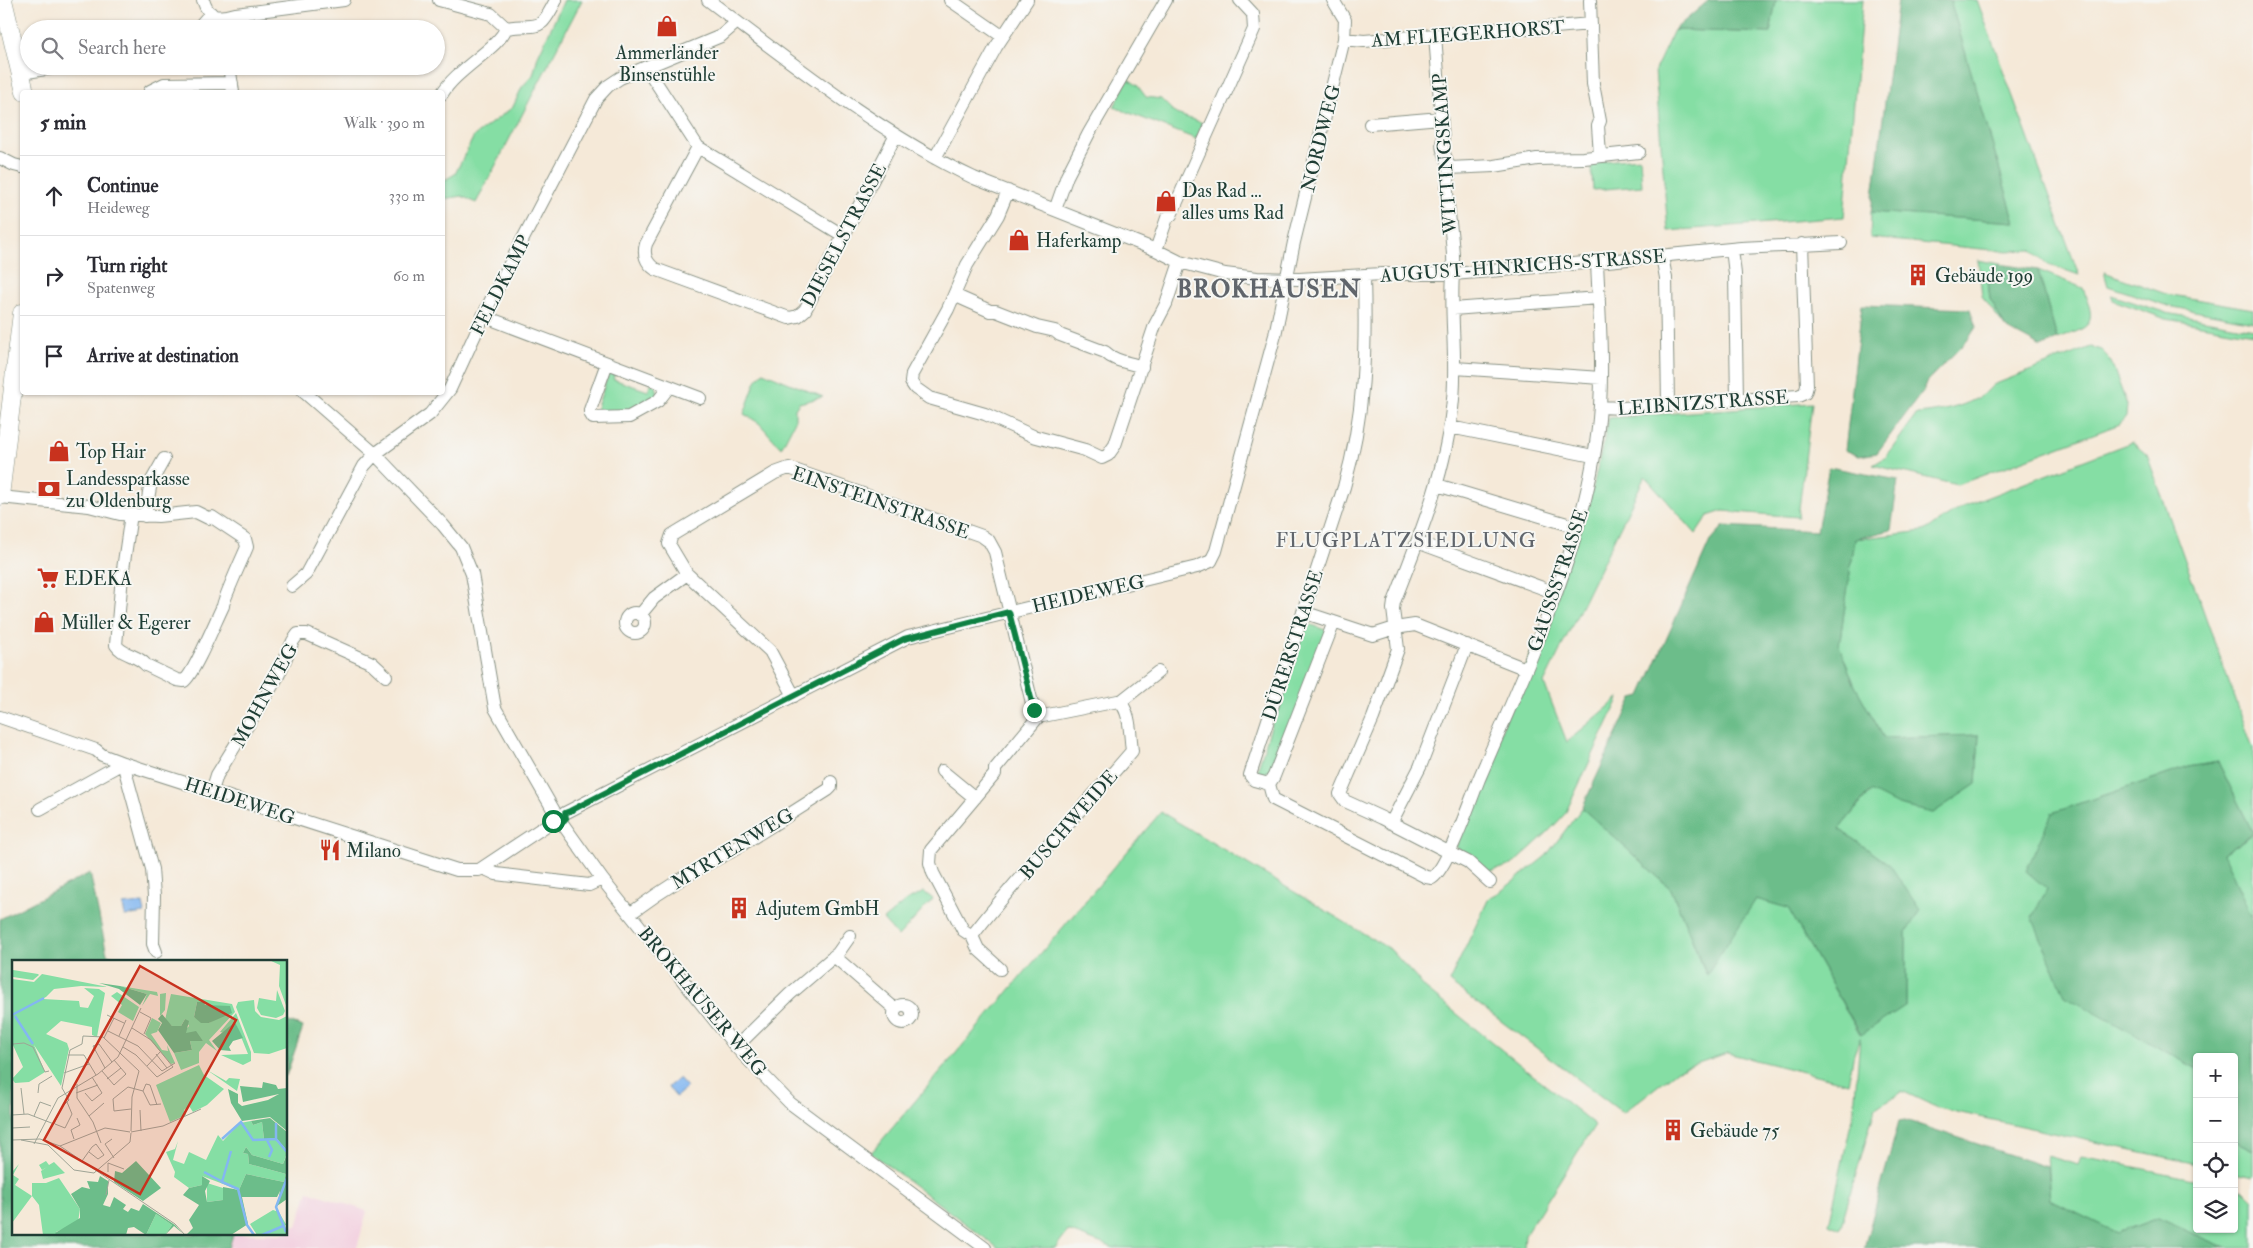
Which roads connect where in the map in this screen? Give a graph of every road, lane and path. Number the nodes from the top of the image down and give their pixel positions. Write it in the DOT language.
graph roads {
  1 [pos="3,0"];
  2 [pos="203,0"];
  3 [pos="344,0"];
  4 [pos="439,0"];
  5 [pos="556,0"];
  6 [pos="708,0"];
  7 [pos="950,0"];
  8 [pos="1027,0"];
  9 [pos="1166,0"];
  10 [pos="1240,0"];
  11 [pos="1333,0"];
  12 [pos="1590,0"];
  13 [pos="289,3"];
  14 [pos="211,13"];
  15 [pos="205,20"];
  16 [pos="220,20"];
  17 [pos="228,20"];
  18 [pos="737,22"];
  19 [pos="1591,24"];
  20 [pos="506,28"];
  21 [pos="1435,35"];
  22 [pos="1002,36"];
  23 [pos="1344,39"];
  24 [pos="646,67"];
  25 [pos="20,69"];
  26 [pos="21,75"];
  27 [pos="231,75"];
  28 [pos="232,88"];
  29 [pos="25,90"];
  30 [pos="152,90"];
  31 [pos="445,90"];
  32 [pos="1441,118"];
  33 [pos="1370,124"];
  34 [pos="896,135"];
  35 [pos="698,147"];
  36 [pos="1639,152"];
  37 [pos="1600,156"];
  38 [pos="0,158"];
  39 [pos="935,158"];
  40 [pos="20,166"];
  41 [pos="1448,168"];
  42 [pos="1008,191"];
  43 [pos="1055,210"];
  44 [pos="844,236"];
  45 [pos="1841,243"];
  46 [pos="1802,244"];
  47 [pos="1732,249"];
  48 [pos="1156,250"];
  49 [pos="1662,256"];
  50 [pos="1180,262"];
  51 [pos="1597,262"];
  52 [pos="1453,274"];
  53 [pos="1364,276"];
  54 [pos="1288,278"];
  55 [pos="954,295"];
  56 [pos="1599,298"];
  57 [pos="1453,309"];
  58 [pos="483,316"];
  59 [pos="20,330"];
  60 [pos="607,363"];
  61 [pos="1142,366"];
  62 [pos="1455,368"];
  63 [pos="1601,378"];
  64 [pos="669,387"];
  65 [pos="307,395"];
  66 [pos="700,398"];
  67 [pos="1737,400"];
  68 [pos="1668,404"];
  69 [pos="1600,407"];
  70 [pos="1450,427"];
  71 [pos="375,454"];
  72 [pos="1593,456"];
  73 [pos="164,459"];
  74 [pos="1437,486"];
  75 [pos="0,497"];
  76 [pos="131,514"];
  77 [pos="145,516"];
  78 [pos="1577,527"];
  79 [pos="1417,542"];
  80 [pos="687,574"];
  81 [pos="292,586"];
  82 [pos="1556,593"];
  83 [pos="1009,612"];
  84 [pos="1303,612"];
  85 [pos="640,615"];
  86 [pos="1334,622"];
  87 [pos="1395,628"];
  88 [pos="1467,645"];
  89 [pos="1526,669"];
  90 [pos="1158,672"];
  91 [pos="386,676"];
  92 [pos="794,696"];
  93 [pos="1120,702"];
  94 [pos="1037,714"];
  95 [pos="0,717"];
  96 [pos="123,763"];
  97 [pos="942,771"];
  98 [pos="830,782"];
  99 [pos="1269,784"];
  100 [pos="212,791"];
  101 [pos="975,798"];
  102 [pos="40,808"];
  103 [pos="558,817"];
  104 [pos="1391,823"];
  105 [pos="1448,853"];
  106 [pos="483,868"];
  107 [pos="602,879"];
  108 [pos="1490,882"];
  109 [pos="631,913"];
  110 [pos="850,936"];
  111 [pos="972,936"];
  112 [pos="156,952"];
  113 [pos="834,956"];
  114 [pos="1000,969"];
  115 [pos="895,1009"];
  116 [pos="736,1047"];
  117 [pos="985,1248"];
  1 -- 25 [label="street"];
  2 -- 14 [label="street"];
  3 -- 13 [label="street"];
  4 -- 20 [label="street"];
  5 -- 20 [label="street"];
  6 -- 18 [label="street, AUGUST-HINRICHS-STRASSE"];
  7 -- 22 [label="street"];
  8 -- 22 [label="street"];
  9 -- 43 [label="street"];
  10 -- 48 [label="street"];
  11 -- 23 [label="street, NORDWEG"];
  12 -- 19 [label="street, AM FLIEGERHORST"];
  13 -- 17 [label="street"];
  14 -- 15 [label="street"];
  14 -- 16 [label="street"];
  18 -- 24 [label="street, FELDKAMP"];
  18 -- 34 [label="street, AUGUST-HINRICHS-STRASSE"];
  19 -- 21 [label="street, AM FLIEGERHORST"];
  19 -- 37 [label="street, AM FLIEGERHORST"];
  20 -- 31 [label="street"];
  21 -- 23 [label="street, AM FLIEGERHORST"];
  21 -- 32 [label="street, WITTINGSKAMP"];
  22 -- 39 [label="street"];
  23 -- 54 [label="street, NORDWEG"];
  24 -- 35 [label="street"];
  24 -- 58 [label="street, FELDKAMP"];
  26 -- 29 [label="street"];
  27 -- 28 [label="street"];
  28 -- 30 [label="street"];
  32 -- 33 [label="street"];
  32 -- 41 [label="street, WITTINGSKAMP"];
  34 -- 39 [label="street, AUGUST-HINRICHS-STRASSE"];
  34 -- 44 [label="street, DIESELSTRASSE"];
  35 -- 44 [label="street"];
  35 -- 44 [label="street, DIESELSTRASSE"];
  36 -- 37 [label="street"];
  37 -- 41 [label="street"];
  38 -- 40 [label="street"];
  39 -- 42 [label="street, AUGUST-HINRICHS-STRASSE"];
  41 -- 52 [label="street, WITTINGSKAMP"];
  42 -- 43 [label="street, AUGUST-HINRICHS-STRASSE"];
  42 -- 55 [label="street"];
  43 -- 48 [label="street, AUGUST-HINRICHS-STRASSE"];
  45 -- 46 [label="street, AUGUST-HINRICHS-STRASSE"];
  46 -- 47 [label="street, AUGUST-HINRICHS-STRASSE"];
  46 -- 67 [label="street, LEIBNIZSTRASSE"];
  47 -- 49 [label="street, AUGUST-HINRICHS-STRASSE"];
  47 -- 67 [label="street"];
  48 -- 50 [label="street, AUGUST-HINRICHS-STRASSE"];
  49 -- 51 [label="street, AUGUST-HINRICHS-STRASSE"];
  49 -- 68 [label="street"];
  50 -- 54 [label="street, AUGUST-HINRICHS-STRASSE"];
  50 -- 61 [label="street"];
  51 -- 52 [label="street, AUGUST-HINRICHS-STRASSE"];
  51 -- 56 [label="street, GAUSSSTRASSE"];
  52 -- 53 [label="street, AUGUST-HINRICHS-STRASSE"];
  52 -- 57 [label="street, WITTINGSKAMP"];
  53 -- 54 [label="street, AUGUST-HINRICHS-STRASSE"];
  53 -- 84 [label="street, DÜRERSTRASSE"];
  54 -- 83 [label="street, HEIDEWEG"];
  55 -- 61 [label="street"];
  55 -- 61 [label="street"];
  56 -- 57 [label="street"];
  56 -- 63 [label="street, GAUSSSTRASSE"];
  57 -- 62 [label="street, WITTINGSKAMP"];
  58 -- 60 [label="street"];
  58 -- 71 [label="street, FELDKAMP"];
  59 -- 75 [label="street"];
  60 -- 64 [label="street"];
  60 -- 64 [label="street"];
  62 -- 63 [label="street"];
  62 -- 70 [label="street, WITTINGSKAMP"];
  63 -- 69 [label="street, GAUSSSTRASSE"];
  64 -- 66 [label="street"];
  65 -- 71 [label="street, BROKHAUSER WEG"];
  67 -- 68 [label="street, LEIBNIZSTRASSE"];
  68 -- 69 [label="street, LEIBNIZSTRASSE"];
  69 -- 72 [label="street, GAUSSSTRASSE"];
  70 -- 72 [label="street"];
  70 -- 74 [label="street, WITTINGSKAMP"];
  71 -- 81 [label="street, FELDKAMP"];
  71 -- 103 [label="street, BROKHAUSER WEG"];
  72 -- 78 [label="street, GAUSSSTRASSE"];
  73 -- 77 [label="street"];
  74 -- 78 [label="street"];
  74 -- 79 [label="street, WITTINGSKAMP"];
  75 -- 76 [label="street"];
  76 -- 77 [label="street"];
  76 -- 77 [label="street"];
  78 -- 82 [label="street, GAUSSSTRASSE"];
  79 -- 82 [label="street"];
  79 -- 87 [label="street, WITTINGSKAMP"];
  80 -- 83 [label="street, EINSTEINSTRASSE"];
  80 -- 85 [label="street"];
  80 -- 92 [label="street, EINSTEINSTRASSE"];
  82 -- 89 [label="street, GAUSSSTRASSE"];
  83 -- 92 [label="street, HEIDEWEG"];
  83 -- 94 [label="street"];
  84 -- 86 [label="street"];
  84 -- 99 [label="street, DÜRERSTRASSE"];
  86 -- 87 [label="street"];
  86 -- 99 [label="street"];
  87 -- 88 [label="street"];
  87 -- 104 [label="street, WITTINGSKAMP"];
  88 -- 89 [label="street"];
  88 -- 104 [label="street"];
  89 -- 105 [label="street, GAUSSSTRASSE"];
  90 -- 93 [label="street"];
  91 -- 100 [label="street, MOHNWEG"];
  92 -- 103 [label="street, HEIDEWEG"];
  93 -- 94 [label="street"];
  93 -- 111 [label="street, BUSCHWEIDE"];
  94 -- 101 [label="street"];
  95 -- 96 [label="street, HEIDEWEG"];
  96 -- 100 [label="street, HEIDEWEG"];
  96 -- 102 [label="street"];
  96 -- 112 [label="street"];
  97 -- 101 [label="street"];
  98 -- 109 [label="street, MYRTENWEG"];
  99 -- 105 [label="street, GAUSSSTRASSE"];
  100 -- 106 [label="street, HEIDEWEG"];
  101 -- 111 [label="street"];
  103 -- 106 [label="street, HEIDEWEG"];
  103 -- 107 [label="street, BROKHAUSER WEG"];
  104 -- 105 [label="street"];
  105 -- 108 [label="street"];
  106 -- 107 [label="street, HEIDEWEG"];
  107 -- 109 [label="street, BROKHAUSER WEG"];
  109 -- 116 [label="street, BROKHAUSER WEG"];
  110 -- 113 [label="street"];
  111 -- 114 [label="street"];
  113 -- 115 [label="street"];
  113 -- 116 [label="street"];
  116 -- 117 [label="street, BROKHAUSER WEG"];
}
